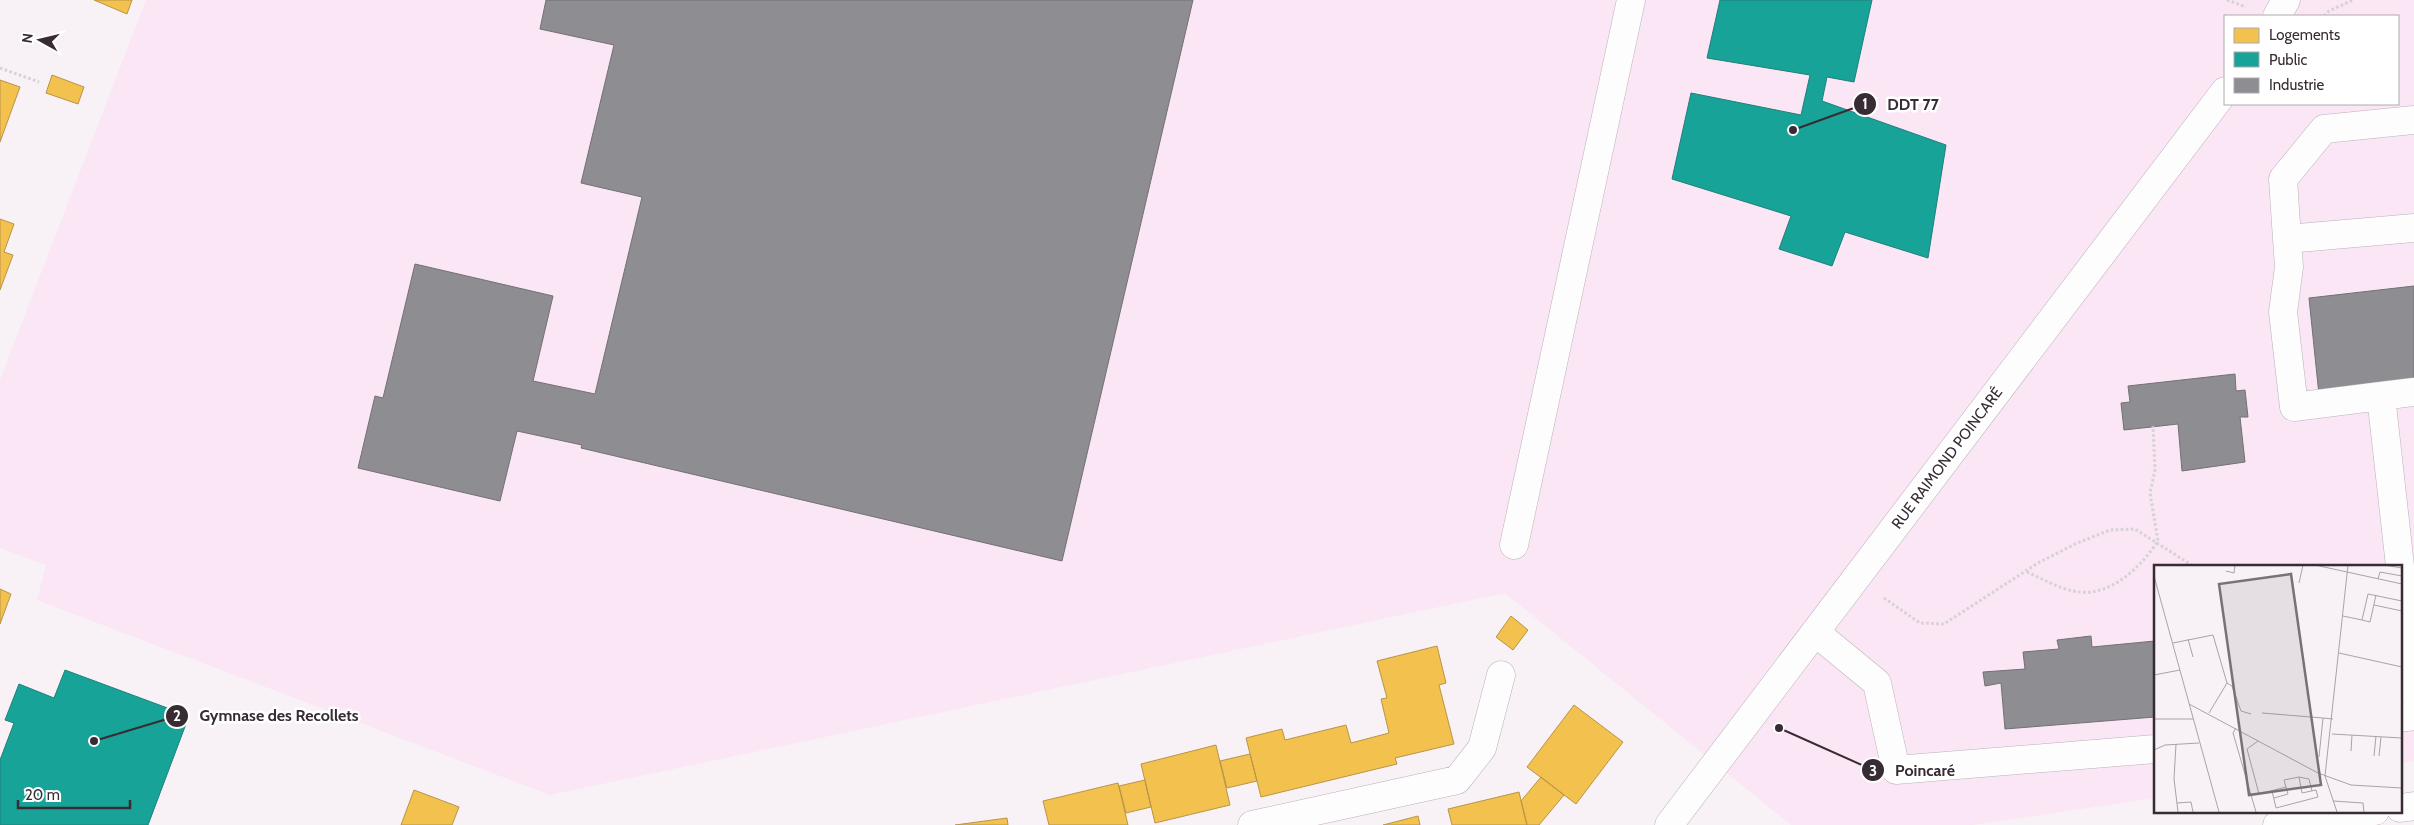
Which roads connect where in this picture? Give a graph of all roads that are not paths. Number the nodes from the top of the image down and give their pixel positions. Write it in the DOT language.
graph roads {
  1 [pos="1632,0"];
  2 [pos="2286,0"];
  3 [pos="2278,15"];
  4 [pos="2224,93"];
  5 [pos="2414,120"];
  6 [pos="2414,228"];
  7 [pos="2287,239"];
  8 [pos="2414,392"];
  9 [pos="2381,396"];
  10 [pos="1514,545"];
  11 [pos="2404,564"];
  12 [pos="1816,632"];
  13 [pos="1501,675"];
  14 [pos="2414,694"];
  15 [pos="2154,749"];
  16 [pos="2368,812"];
  17 [pos="1252,825"];
  18 [pos="1669,825"];
  19 [pos="2277,825"];
  1 -- 10 [label="street"];
  2 -- 3 [label="street"];
  4 -- 12 [label="street, RUE RAIMOND POINCARÉ"];
  5 -- 7 [label="street"];
  6 -- 7 [label="street"];
  7 -- 9 [label="street"];
  8 -- 9 [label="street"];
  9 -- 11 [label="street"];
  11 -- 14 [label="street"];
  12 -- 15 [label="street"];
  12 -- 18 [label="street, RUE RAIMOND POINCARÉ"];
  13 -- 17 [label="street"];
  16 -- 19 [label="street"];
}
